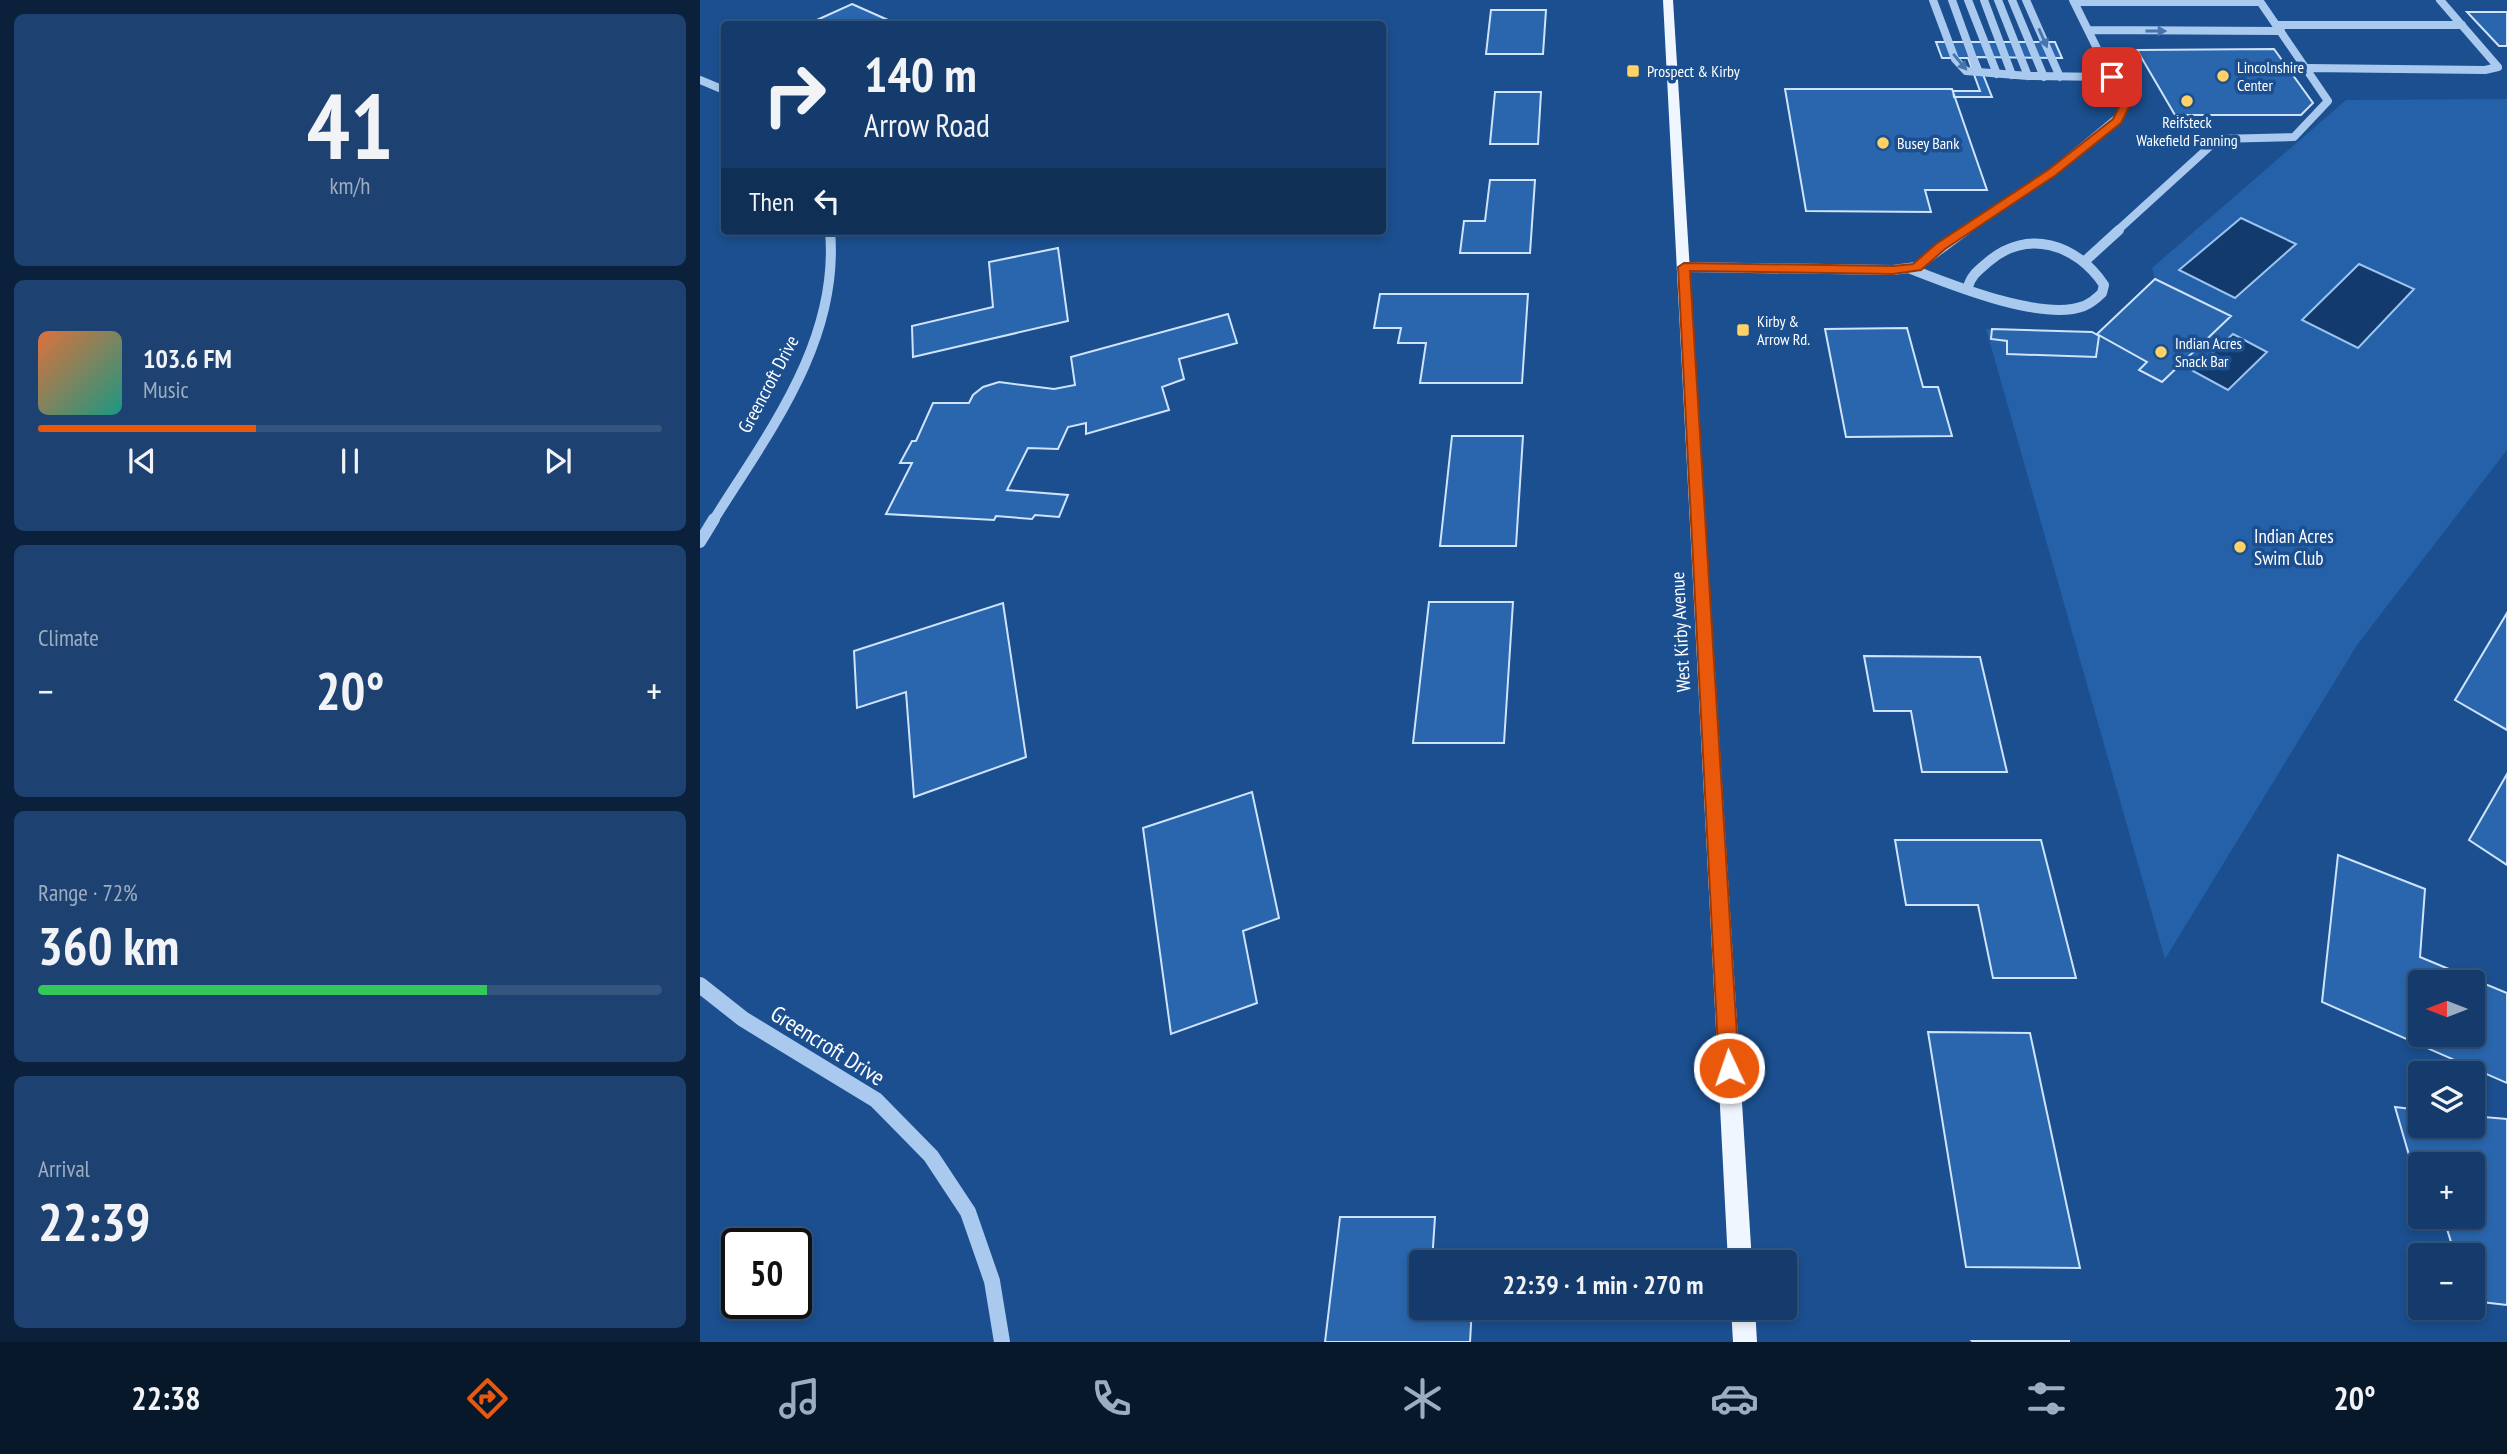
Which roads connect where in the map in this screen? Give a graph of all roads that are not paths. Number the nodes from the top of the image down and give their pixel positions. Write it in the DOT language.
graph roads {
  1 [pos="1668,0"];
  2 [pos="1933,0"];
  3 [pos="1952,0"];
  4 [pos="1968,0"];
  5 [pos="1984,0"];
  6 [pos="1998,0"];
  7 [pos="2012,0"];
  8 [pos="2026,0"];
  9 [pos="2440,0"];
  10 [pos="2074,1"];
  11 [pos="2219,1"];
  12 [pos="2259,1"];
  13 [pos="2462,25"];
  14 [pos="2279,28"];
  15 [pos="2088,30"];
  16 [pos="2308,68"];
  17 [pos="1979,72"];
  18 [pos="1997,74"];
  19 [pos="2012,75"];
  20 [pos="2028,76"];
  21 [pos="2043,77"];
  22 [pos="2060,77"];
  23 [pos="2112,77"];
  24 [pos="700,80"];
  25 [pos="721,89"];
  26 [pos="830,235"];
  27 [pos="2085,261"];
  28 [pos="1684,267"];
  29 [pos="1911,269"];
  30 [pos="1968,287"];
  31 [pos="700,542"];
  32 [pos="700,985"];
  33 [pos="1739,1250"];
  34 [pos="1744,1320"];
  35 [pos="1002,1342"];
  36 [pos="1745,1342"];
  1 -- 28 [label="main road, West Kirby Avenue"];
  2 -- 17 [label="street, one-way"];
  3 -- 17 [label="street"];
  4 -- 18 [label="lane"];
  5 -- 19 [label="street"];
  6 -- 20 [label="street"];
  7 -- 21 [label="street"];
  8 -- 22 [label="lane, one-way"];
  9 -- 13 [label="street"];
  10 -- 11 [label="street"];
  10 -- 15 [label="street"];
  11 -- 12 [label="street"];
  12 -- 14 [label="street"];
  13 -- 14 [label="street"];
  13 -- 16 [label="street"];
  15 -- 14 [label="street, one-way"];
  14 -- 16 [label="street"];
  15 -- 23 [label="street"];
  16 -- 27 [label="street"];
  17 -- 18 [label="street"];
  18 -- 19 [label="street"];
  19 -- 20 [label="street"];
  20 -- 21 [label="street"];
  21 -- 22 [label="street"];
  22 -- 23 [label="street"];
  23 -- 29 [label="street"];
  24 -- 25 [label="street"];
  26 -- 31 [label="street, Greencroft Drive"];
  27 -- 30 [label="street"];
  27 -- 30 [label="street"];
  28 -- 29 [label="street"];
  28 -- 33 [label="main road, West Kirby Avenue"];
  29 -- 30 [label="street"];
  32 -- 35 [label="street, Greencroft Drive"];
  34 -- 36 [label="main road"];
}
